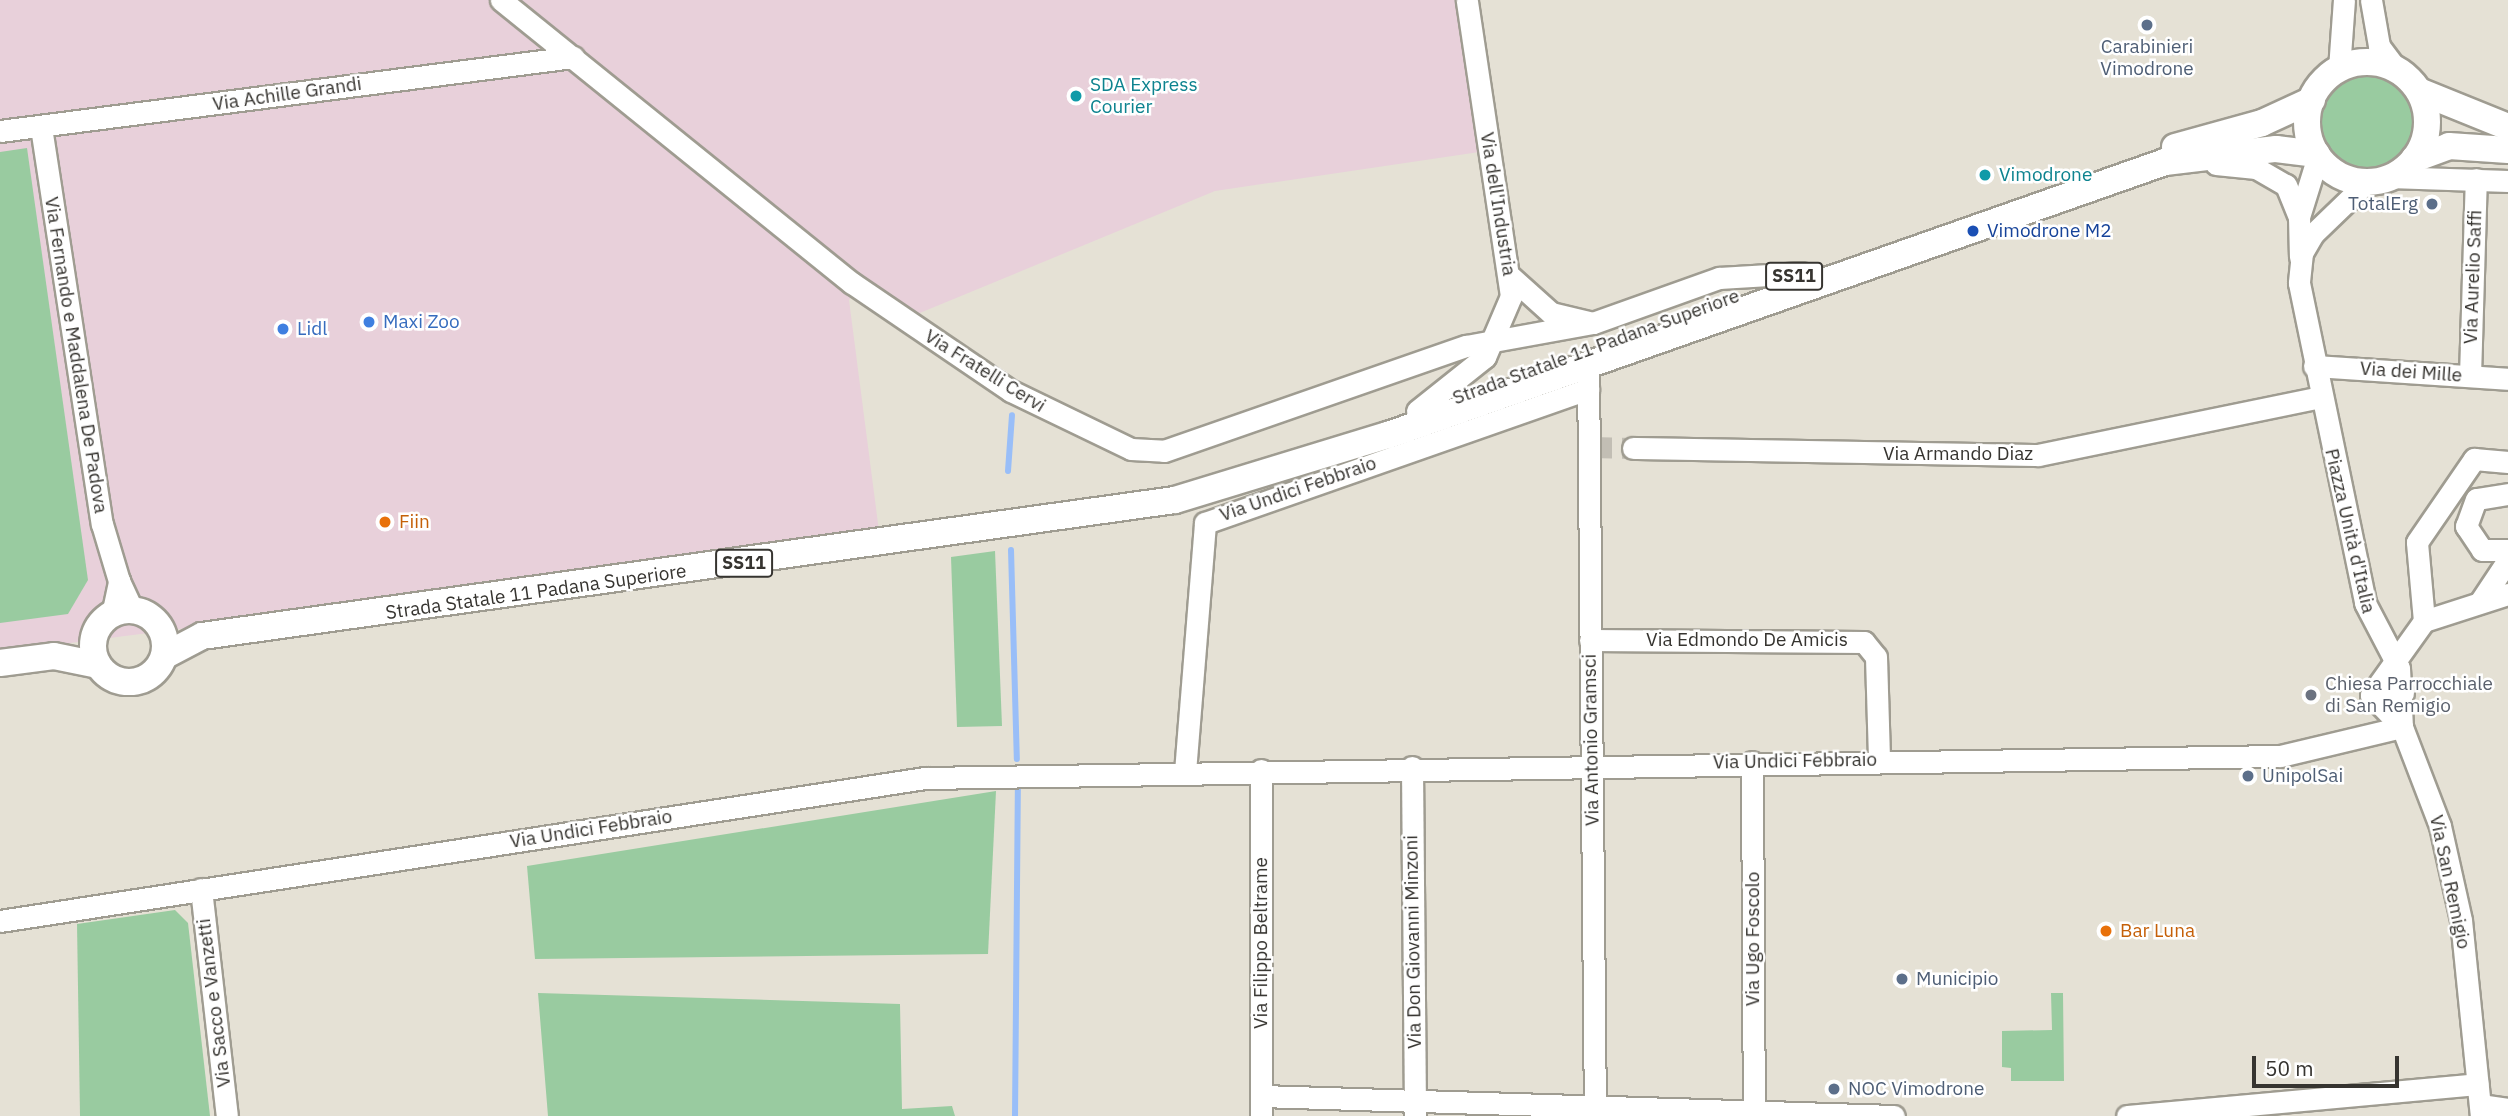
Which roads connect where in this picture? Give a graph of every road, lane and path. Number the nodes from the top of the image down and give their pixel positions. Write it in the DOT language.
graph roads {
  1 [pos="501,0"];
  2 [pos="1467,0"];
  3 [pos="2344,0"];
  4 [pos="2371,0"];
  5 [pos="573,57"];
  6 [pos="2339,69"];
  7 [pos="2396,70"];
  8 [pos="2419,91"];
  9 [pos="2312,100"];
  10 [pos="41,127"];
  11 [pos="2508,127"];
  12 [pos="0,131"];
  13 [pos="2508,150"];
  14 [pos="2317,155"];
  15 [pos="2414,159"];
  16 [pos="2165,162"];
  17 [pos="2379,179"];
  18 [pos="2476,179"];
  19 [pos="2508,180"];
  20 [pos="2299,217"];
  21 [pos="2301,261"];
  22 [pos="1802,273"];
  23 [pos="1511,277"];
  24 [pos="1593,323"];
  25 [pos="1494,341"];
  26 [pos="2314,366"];
  27 [pos="2469,376"];
  28 [pos="1588,377"];
  29 [pos="2508,379"];
  30 [pos="2320,397"];
  31 [pos="1417,411"];
  32 [pos="1633,448"];
  33 [pos="2508,462"];
  34 [pos="1281,468"];
  35 [pos="2508,494"];
  36 [pos="2508,550"];
  37 [pos="2508,560"];
  38 [pos="2508,594"];
  39 [pos="2480,602"];
  40 [pos="113,619"];
  41 [pos="2424,621"];
  42 [pos="159,627"];
  43 [pos="202,636"];
  44 [pos="1590,640"];
  45 [pos="54,656"];
  46 [pos="164,656"];
  47 [pos="2397,657"];
  48 [pos="0,663"];
  49 [pos="98,665"];
  50 [pos="2403,693"];
  51 [pos="2371,695"];
  52 [pos="2402,727"];
  53 [pos="1879,760"];
  54 [pos="1752,762"];
  55 [pos="1592,764"];
  56 [pos="1412,767"];
  57 [pos="1261,770"];
  58 [pos="1185,772"];
  59 [pos="201,889"];
  60 [pos="0,921"];
  61 [pos="2480,1101"];
  62 [pos="1261,1106"];
  63 [pos="1415,1108"];
  64 [pos="2508,1109"];
  65 [pos="1595,1111"];
  66 [pos="1754,1113"];
  67 [pos="227,1116"];
  68 [pos="1894,1116"];
  69 [pos="2127,1116"];
  1 -- 5 [label="street, Via Fratelli Cervi"];
  2 -- 23 [label="street, Via dell'Industria"];
  3 -- 6 [label="street"];
  4 -- 7 [label="street"];
  5 -- 10 [label="street, Via Achille Grandi"];
  5 -- 25 [label="street, Via Fratelli Cervi"];
  6 -- 7 [label="main road"];
  6 -- 9 [label="main road, Strada Statale 11 Padana Superiore / SS11"];
  7 -- 8 [label="main road"];
  8 -- 11 [label="main road"];
  8 -- 15 [label="main road"];
  9 -- 14 [label="main road"];
  9 -- 22 [label="main road, Strada Statale 11 Padana Superiore / SS11"];
  10 -- 12 [label="street, Via Achille Grandi"];
  10 -- 40 [label="street, Via Fernando e Maddalena De Padova"];
  13 -- 15 [label="main road"];
  14 -- 16 [label="main road, Strada Statale 11 Padana Superiore / SS11"];
  14 -- 17 [label="main road, Strada Statale 11 Padana Superiore / SS11"];
  14 -- 20 [label="street"];
  15 -- 17 [label="main road"];
  16 -- 20 [label="street"];
  16 -- 28 [label="main road, Strada Statale 11 Padana Superiore / SS11"];
  17 -- 18 [label="street"];
  17 -- 21 [label="street"];
  18 -- 19 [label="street"];
  18 -- 27 [label="street, Via Aurelio Saffi"];
  20 -- 21 [label="street, Piazza Unità d'Italia"];
  21 -- 26 [label="street, Piazza Unità d'Italia"];
  22 -- 24 [label="street, Via Fratelli Cervi"];
  22 -- 31 [label="main road, Strada Statale 11 Padana Superiore / SS11"];
  23 -- 24 [label="street"];
  23 -- 25 [label="street, Via dell'Industria"];
  24 -- 25 [label="street, Via Fratelli Cervi"];
  25 -- 31 [label="street, Via dell'Industria"];
  26 -- 27 [label="street, Via dei Mille"];
  26 -- 30 [label="street, Piazza Unità d'Italia"];
  27 -- 29 [label="street, Via dei Mille"];
  28 -- 34 [label="main road, Strada Statale 11 Padana Superiore / SS11"];
  28 -- 44 [label="street, Via Antonio Gramsci"];
  28 -- 58 [label="street, Via Undici Febbraio"];
  30 -- 32 [label="street, Via Armando Diaz"];
  30 -- 47 [label="street, Piazza Unità d'Italia"];
  31 -- 34 [label="main road, Strada Statale 11 Padana Superiore / SS11"];
  33 -- 41 [label="street"];
  34 -- 43 [label="main road, Strada Statale 11 Padana Superiore / SS11"];
  35 -- 36 [label="street"];
  37 -- 39 [label="street"];
  38 -- 39 [label="street"];
  39 -- 41 [label="street"];
  40 -- 42 [label="main road, Strada Statale 11 Padana Superiore / SS11"];
  40 -- 45 [label="main road, Strada Statale 11 Padana Superiore / SS11"];
  40 -- 49 [label="main road"];
  41 -- 47 [label="street"];
  42 -- 43 [label="main road, Strada Statale 11 Padana Superiore / SS11"];
  42 -- 46 [label="main road"];
  43 -- 46 [label="main road, Strada Statale 11 Padana Superiore / SS11"];
  44 -- 53 [label="street, Via Edmondo De Amicis"];
  44 -- 55 [label="street, Via Antonio Gramsci"];
  45 -- 48 [label="main road, Strada Statale 11 Padana Superiore / SS11"];
  45 -- 49 [label="main road, Strada Statale 11 Padana Superiore / SS11"];
  46 -- 49 [label="main road, Strada Statale 11 Padana Superiore / SS11"];
  47 -- 50 [label="street"];
  47 -- 51 [label="street"];
  50 -- 51 [label="street"];
  50 -- 52 [label="street"];
  51 -- 52 [label="street"];
  52 -- 53 [label="street, Via Undici Febbraio"];
  52 -- 61 [label="street, Via San Remigio"];
  53 -- 54 [label="street, Via Undici Febbraio"];
  54 -- 55 [label="street, Via Undici Febbraio"];
  54 -- 66 [label="street, Via Ugo Foscolo"];
  55 -- 56 [label="street, Via Undici Febbraio"];
  55 -- 65 [label="street, Via Antonio Gramsci"];
  56 -- 57 [label="street, Via Undici Febbraio"];
  56 -- 63 [label="street, Via Don Giovanni Minzoni"];
  57 -- 58 [label="street, Via Undici Febbraio"];
  57 -- 62 [label="street, Via Filippo Beltrame"];
  58 -- 59 [label="street, Via Undici Febbraio"];
  59 -- 60 [label="street, Via Undici Febbraio"];
  59 -- 67 [label="street, Via Sacco e Vanzetti"];
  61 -- 64 [label="street"];
  61 -- 69 [label="street"];
  62 -- 63 [label="street"];
  63 -- 65 [label="street"];
  65 -- 66 [label="street"];
  66 -- 68 [label="street"];
}
